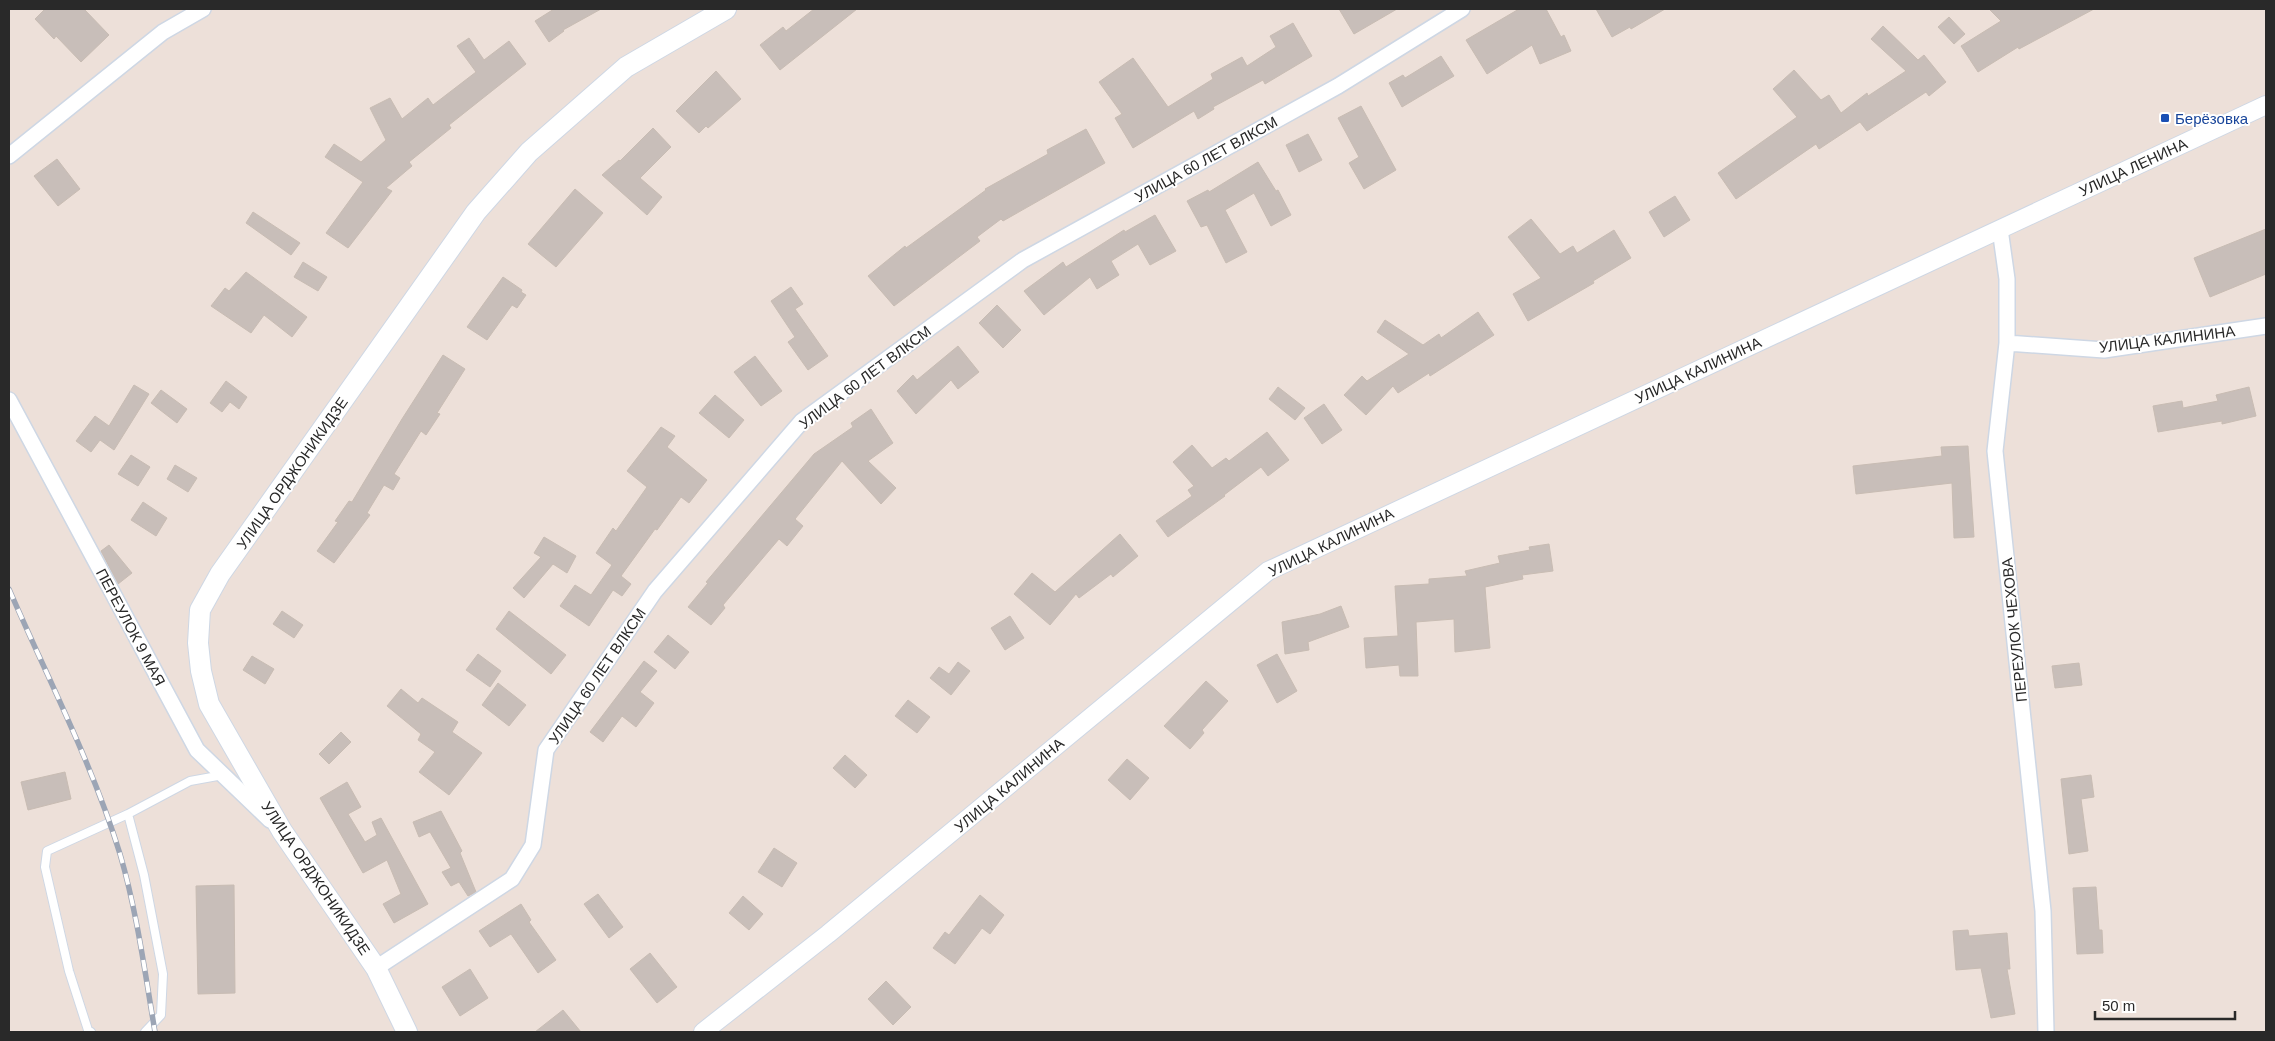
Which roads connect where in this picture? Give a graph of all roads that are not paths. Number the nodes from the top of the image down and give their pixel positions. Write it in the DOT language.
graph roads {
  1 [pos="203,9"];
  2 [pos="726,9"];
  3 [pos="1462,9"];
  4 [pos="2266,105"];
  5 [pos="9,156"];
  6 [pos="2000,229"];
  7 [pos="2266,326"];
  8 [pos="2007,343"];
  9 [pos="9,400"];
  10 [pos="223,775"];
  11 [pos="128,814"];
  12 [pos="282,832"];
  13 [pos="376,968"];
  14 [pos="91,1032"];
  15 [pos="145,1032"];
  16 [pos="407,1032"];
  17 [pos="703,1032"];
  18 [pos="2046,1032"];
  1 -- 5 [label="street"];
  2 -- 12 [label="main road, УЛИЦА ОРДЖОНИКИДЗЕ"];
  3 -- 13 [label="street, УЛИЦА 60 ЛЕТ ВЛКСМ"];
  4 -- 6 [label="street, УЛИЦА ЛЕНИНА"];
  6 -- 8 [label="street, ПЕРЕУЛОК ЧЕХОВА"];
  6 -- 17 [label="street, УЛИЦА КАЛИНИНА"];
  7 -- 8 [label="street, УЛИЦА КАЛИНИНА"];
  8 -- 18 [label="street, ПЕРЕУЛОК ЧЕХОВА"];
  9 -- 10 [label="street, ПЕРЕУЛОК 9 МАЯ"];
  10 -- 11 [label="lane"];
  10 -- 12 [label="street, ПЕРЕУЛОК 9 МАЯ"];
  11 -- 14 [label="lane"];
  11 -- 15 [label="lane"];
  12 -- 13 [label="main road, УЛИЦА ОРДЖОНИКИДЗЕ"];
  13 -- 16 [label="main road, УЛИЦА ОРДЖОНИКИДЗЕ"];
}
